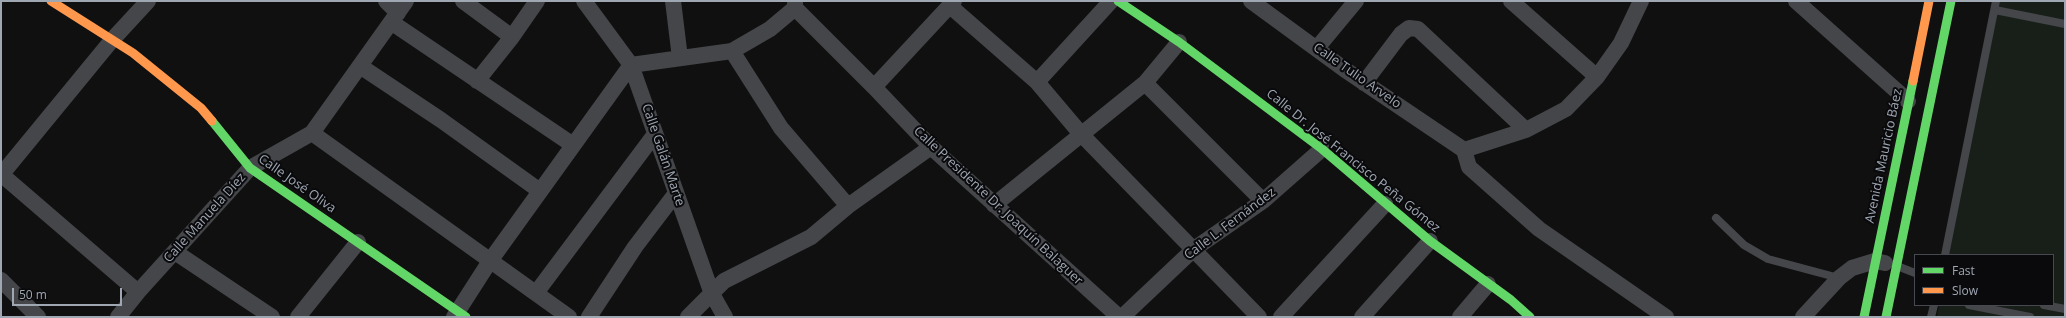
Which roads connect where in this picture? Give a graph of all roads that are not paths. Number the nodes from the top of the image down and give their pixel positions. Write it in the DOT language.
graph roads {
  1 [pos="148,1"];
  2 [pos="386,1"];
  3 [pos="463,1"];
  4 [pos="537,1"];
  5 [pos="584,1"];
  6 [pos="673,1"];
  7 [pos="1111,1"];
  8 [pos="1118,1"];
  9 [pos="1251,1"];
  10 [pos="1356,1"];
  11 [pos="1511,1"];
  12 [pos="1641,1"];
  13 [pos="1796,1"];
  14 [pos="1929,1"];
  15 [pos="1951,1"];
  16 [pos="1996,1"];
  17 [pos="53,2"];
  18 [pos="795,4"];
  19 [pos="952,4"];
  20 [pos="1994,10"];
  21 [pos="398,12"];
  22 [pos="2065,24"];
  23 [pos="512,37"];
  24 [pos="112,40"];
  25 [pos="1179,42"];
  26 [pos="1316,48"];
  27 [pos="732,51"];
  28 [pos="680,58"];
  29 [pos="631,65"];
  30 [pos="360,66"];
  31 [pos="1597,77"];
  32 [pos="477,81"];
  33 [pos="1038,82"];
  34 [pos="1364,82"];
  35 [pos="1145,83"];
  36 [pos="874,87"];
  37 [pos="1908,101"];
  38 [pos="1526,130"];
  39 [pos="312,133"];
  40 [pos="655,134"];
  41 [pos="1081,134"];
  42 [pos="573,146"];
  43 [pos="931,148"];
  44 [pos="1322,149"];
  45 [pos="1464,150"];
  46 [pos="250,168"];
  47 [pos="1,174"];
  48 [pos="540,191"];
  49 [pos="676,193"];
  50 [pos="1263,201"];
  51 [pos="1385,204"];
  52 [pos="994,205"];
  53 [pos="848,206"];
  54 [pos="1716,218"];
  55 [pos="1430,241"];
  56 [pos="358,242"];
  57 [pos="1194,249"];
  58 [pos="175,252"];
  59 [pos="1945,254"];
  60 [pos="490,261"];
  61 [pos="1875,261"];
  62 [pos="1896,266"];
  63 [pos="1914,272"];
  64 [pos="1839,278"];
  65 [pos="1,280"];
  66 [pos="1488,284"];
  67 [pos="138,292"];
  68 [pos="536,293"];
  69 [pos="712,294"];
  70 [pos="1934,306"];
  71 [pos="1974,306"];
  72 [pos="2049,306"];
  73 [pos="2065,309"];
  74 [pos="459,315"];
  75 [pos="38,317"];
  76 [pos="118,317"];
  77 [pos="272,317"];
  78 [pos="298,317"];
  79 [pos="569,317"];
  80 [pos="589,317"];
  81 [pos="688,317"];
  82 [pos="726,317"];
  83 [pos="1121,317"];
  84 [pos="1259,317"];
  85 [pos="1281,317"];
  86 [pos="1362,317"];
  87 [pos="1460,317"];
  88 [pos="1530,317"];
  89 [pos="1666,317"];
  90 [pos="1803,317"];
  91 [pos="1864,317"];
  92 [pos="1886,317"];
  93 [pos="1931,317"];
  94 [pos="2030,317"];
  1 -- 24 [label="street"];
  2 -- 21 [label="street"];
  3 -- 23 [label="street"];
  4 -- 23 [label="street"];
  5 -- 29 [label="street, Calle Galán Marte"];
  6 -- 28 [label="street"];
  7 -- 33 [label="street"];
  8 -- 25 [label="street, Calle Dr. José Francisco Peña Gómez"];
  9 -- 26 [label="street, Calle Tulio Arvelo"];
  10 -- 26 [label="street"];
  11 -- 31 [label="street"];
  12 -- 31 [label="street"];
  13 -- 37 [label="street"];
  14 -- 37 [label="street, Avenida Mauricio Báez"];
  15 -- 62 [label="street"];
  16 -- 20 [label="lane"];
  17 -- 24 [label="street, Calle José Oliva"];
  18 -- 27 [label="street"];
  18 -- 36 [label="street, Calle Presidente Dr. Joaquín Balaguer"];
  19 -- 33 [label="street"];
  19 -- 36 [label="street"];
  20 -- 22 [label="lane"];
  20 -- 59 [label="lane"];
  21 -- 30 [label="street, Calle Manuela Díez"];
  21 -- 32 [label="street"];
  23 -- 32 [label="street"];
  24 -- 46 [label="street, Calle José Oliva"];
  24 -- 47 [label="street"];
  25 -- 35 [label="street"];
  25 -- 44 [label="street, Calle Dr. José Francisco Peña Gómez"];
  26 -- 34 [label="street, Calle Tulio Arvelo"];
  27 -- 28 [label="street"];
  27 -- 53 [label="street"];
  28 -- 29 [label="street"];
  29 -- 40 [label="street, Calle Galán Marte"];
  29 -- 42 [label="street"];
  30 -- 39 [label="street, Calle Manuela Díez"];
  30 -- 48 [label="street"];
  31 -- 38 [label="street"];
  32 -- 42 [label="street"];
  33 -- 41 [label="street"];
  34 -- 38 [label="street"];
  34 -- 45 [label="street, Calle Tulio Arvelo"];
  35 -- 41 [label="street"];
  35 -- 50 [label="street"];
  36 -- 43 [label="street, Calle Presidente Dr. Joaquín Balaguer"];
  37 -- 61 [label="street, Avenida Mauricio Báez"];
  38 -- 45 [label="street"];
  39 -- 46 [label="street, Calle Manuela Díez"];
  39 -- 60 [label="street"];
  40 -- 49 [label="street, Calle Galán Marte"];
  40 -- 68 [label="street"];
  41 -- 52 [label="street"];
  41 -- 57 [label="street"];
  42 -- 48 [label="street"];
  43 -- 52 [label="street, Calle Presidente Dr. Joaquín Balaguer"];
  43 -- 53 [label="street"];
  44 -- 50 [label="street, Calle L. Fernández"];
  44 -- 51 [label="street, Calle Dr. José Francisco Peña Gómez"];
  45 -- 89 [label="street"];
  46 -- 56 [label="street, Calle José Oliva"];
  46 -- 58 [label="street, Calle Manuela Díez"];
  47 -- 67 [label="street"];
  48 -- 60 [label="street"];
  49 -- 69 [label="street, Calle Galán Marte"];
  49 -- 80 [label="street"];
  50 -- 57 [label="street, Calle L. Fernández"];
  51 -- 55 [label="street, Calle Dr. José Francisco Peña Gómez"];
  51 -- 85 [label="street"];
  52 -- 83 [label="street, Calle Presidente Dr. Joaquín Balaguer"];
  53 -- 69 [label="street"];
  54 -- 64 [label="lane"];
  55 -- 66 [label="street, Calle Dr. José Francisco Peña Gómez"];
  55 -- 86 [label="street"];
  56 -- 74 [label="street, Calle José Oliva"];
  56 -- 78 [label="street"];
  57 -- 83 [label="street, Calle L. Fernández"];
  57 -- 84 [label="street"];
  58 -- 67 [label="street, Calle Manuela Díez"];
  58 -- 77 [label="street"];
  60 -- 68 [label="street"];
  60 -- 74 [label="street"];
  61 -- 62 [label="street"];
  61 -- 64 [label="street"];
  61 -- 91 [label="street, Avenida Mauricio Báez"];
  62 -- 63 [label="lane"];
  62 -- 92 [label="street"];
  64 -- 90 [label="street"];
  65 -- 75 [label="street"];
  66 -- 87 [label="street"];
  66 -- 88 [label="street, Calle Dr. José Francisco Peña Gómez"];
  67 -- 76 [label="street, Calle Manuela Díez"];
  68 -- 79 [label="street"];
  69 -- 81 [label="street"];
  69 -- 82 [label="street, Calle Galán Marte"];
  70 -- 93 [label="lane"];
  71 -- 94 [label="lane"];
  72 -- 73 [label="lane"];
}
